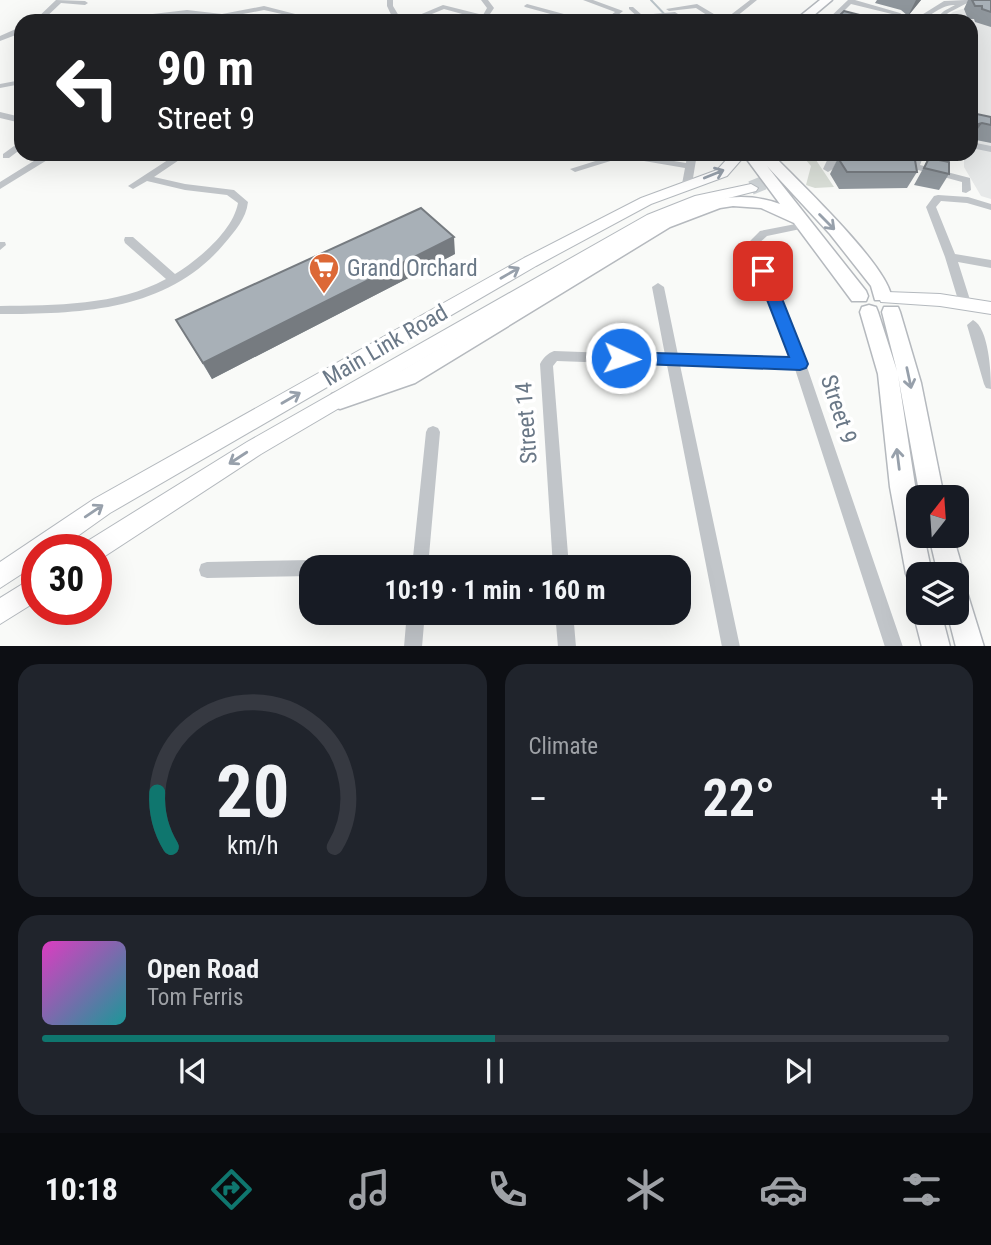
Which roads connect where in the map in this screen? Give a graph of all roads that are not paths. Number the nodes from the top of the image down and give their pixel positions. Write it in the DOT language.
graph roads {
  1 [pos="60,0"];
  2 [pos="484,0"];
  3 [pos="537,0"];
  4 [pos="586,0"];
  5 [pos="754,0"];
  6 [pos="811,0"];
  7 [pos="827,0"];
  8 [pos="970,0"];
  9 [pos="851,1"];
  10 [pos="85,3"];
  11 [pos="278,3"];
  12 [pos="962,3"];
  13 [pos="631,8"];
  14 [pos="270,9"];
  15 [pos="669,13"];
  16 [pos="45,14"];
  17 [pos="173,14"];
  18 [pos="204,14"];
  19 [pos="236,14"];
  20 [pos="284,14"];
  21 [pos="426,14"];
  22 [pos="469,14"];
  23 [pos="487,14"];
  24 [pos="557,14"];
  25 [pos="616,14"];
  26 [pos="636,14"];
  27 [pos="659,14"];
  28 [pos="710,14"];
  29 [pos="736,14"];
  30 [pos="794,14"];
  31 [pos="809,14"];
  32 [pos="837,14"];
  33 [pos="898,14"];
  34 [pos="927,14"];
  35 [pos="944,14"];
  36 [pos="14,150"];
  37 [pos="6,156"];
  38 [pos="41,161"];
  39 [pos="172,161"];
  40 [pos="603,161"];
  41 [pos="652,161"];
  42 [pos="691,161"];
  43 [pos="733,161"];
  44 [pos="755,161"];
  45 [pos="770,161"];
  46 [pos="784,161"];
  47 [pos="832,161"];
  48 [pos="892,161"];
  49 [pos="917,161"];
  50 [pos="575,169"];
  51 [pos="828,169"];
  52 [pos="914,169"];
  53 [pos="688,175"];
  54 [pos="146,178"];
  55 [pos="0,186"];
  56 [pos="133,186"];
  57 [pos="793,187"];
  58 [pos="751,188"];
  59 [pos="966,190"];
  60 [pos="991,207"];
  61 [pos="804,223"];
  62 [pos="129,240"];
  63 [pos="951,257"];
  64 [pos="991,264"];
  65 [pos="174,280"];
  66 [pos="658,287"];
  67 [pos="965,303"];
  68 [pos="880,304"];
  69 [pos="991,308"];
  70 [pos="0,310"];
  71 [pos="991,314"];
  72 [pos="973,325"];
  73 [pos="673,361"];
  74 [pos="800,364"];
  75 [pos="991,384"];
  76 [pos="340,400"];
  77 [pos="433,432"];
  78 [pos="930,485"];
  79 [pos="61,534"];
  80 [pos="112,539"];
  81 [pos="421,555"];
  82 [pos="560,555"];
  83 [pos="21,561"];
  84 [pos="917,562"];
  85 [pos="299,568"];
  86 [pos="207,570"];
  87 [pos="0,576"];
  88 [pos="21,598"];
  89 [pos="0,612"];
  90 [pos="415,625"];
  91 [pos="565,625"];
  92 [pos="930,625"];
  93 [pos="964,625"];
  94 [pos="413,646"];
  95 [pos="567,646"];
  96 [pos="732,646"];
  97 [pos="894,646"];
  98 [pos="936,646"];
  99 [pos="970,646"];
  1 -- 10 [label="street"];
  1 -- 16 [label="street"];
  2 -- 23 [label="street"];
  3 -- 24 [label="street"];
  4 -- 25 [label="street"];
  5 -- 29 [label="street"];
  6 -- 30 [label="main road"];
  7 -- 31 [label="main road"];
  8 -- 12 [label="street"];
  9 -- 32 [label="street"];
  9 -- 33 [label="street"];
  11 -- 14 [label="street"];
  12 -- 34 [label="street"];
  12 -- 35 [label="street"];
  13 -- 26 [label="street"];
  14 -- 19 [label="street"];
  14 -- 20 [label="street"];
  15 -- 27 [label="street"];
  15 -- 28 [label="street"];
  17 -- 18 [label="street"];
  21 -- 22 [label="street"];
  36 -- 37 [label="street"];
  38 -- 55 [label="street"];
  39 -- 54 [label="street"];
  40 -- 50 [label="street"];
  41 -- 53 [label="street"];
  42 -- 53 [label="street"];
  53 -- 43 [label="street, Main Link Road, one-way"];
  44 -- 61 [label="main road"];
  45 -- 57 [label="main road"];
  46 -- 57 [label="main road"];
  47 -- 51 [label="street"];
  48 -- 52 [label="street"];
  49 -- 52 [label="street"];
  52 -- 59 [label="street"];
  79 -- 53 [label="street, Main Link Road, one-way"];
  54 -- 56 [label="street"];
  54 -- 65 [label="street"];
  57 -- 68 [label="main road, one-way"];
  58 -- 76 [label="street, Main Link Road"];
  60 -- 63 [label="street"];
  61 -- 68 [label="main road"];
  61 -- 74 [label="street, Street 9"];
  61 -- 76 [label="main road"];
  62 -- 65 [label="street"];
  63 -- 64 [label="street"];
  63 -- 67 [label="street"];
  65 -- 70 [label="street"];
  66 -- 73 [label="street"];
  67 -- 68 [label="street"];
  67 -- 69 [label="street"];
  68 -- 71 [label="street"];
  68 -- 78 [label="main road, one-way"];
  84 -- 68 [label="main road, one-way"];
  72 -- 75 [label="street"];
  73 -- 74 [label="street, Street 14"];
  73 -- 82 [label="street, Street 14"];
  73 -- 96 [label="street"];
  74 -- 97 [label="street, Street 9"];
  76 -- 80 [label="street, Main Link Road, one-way"];
  77 -- 81 [label="street"];
  83 -- 87 [label="street, Main Link Road"];
  85 -- 86 [label="street"];
  88 -- 89 [label="street"];
  90 -- 94 [label="street"];
  91 -- 95 [label="street"];
  92 -- 98 [label="main road"];
  93 -- 99 [label="main road"];
}
